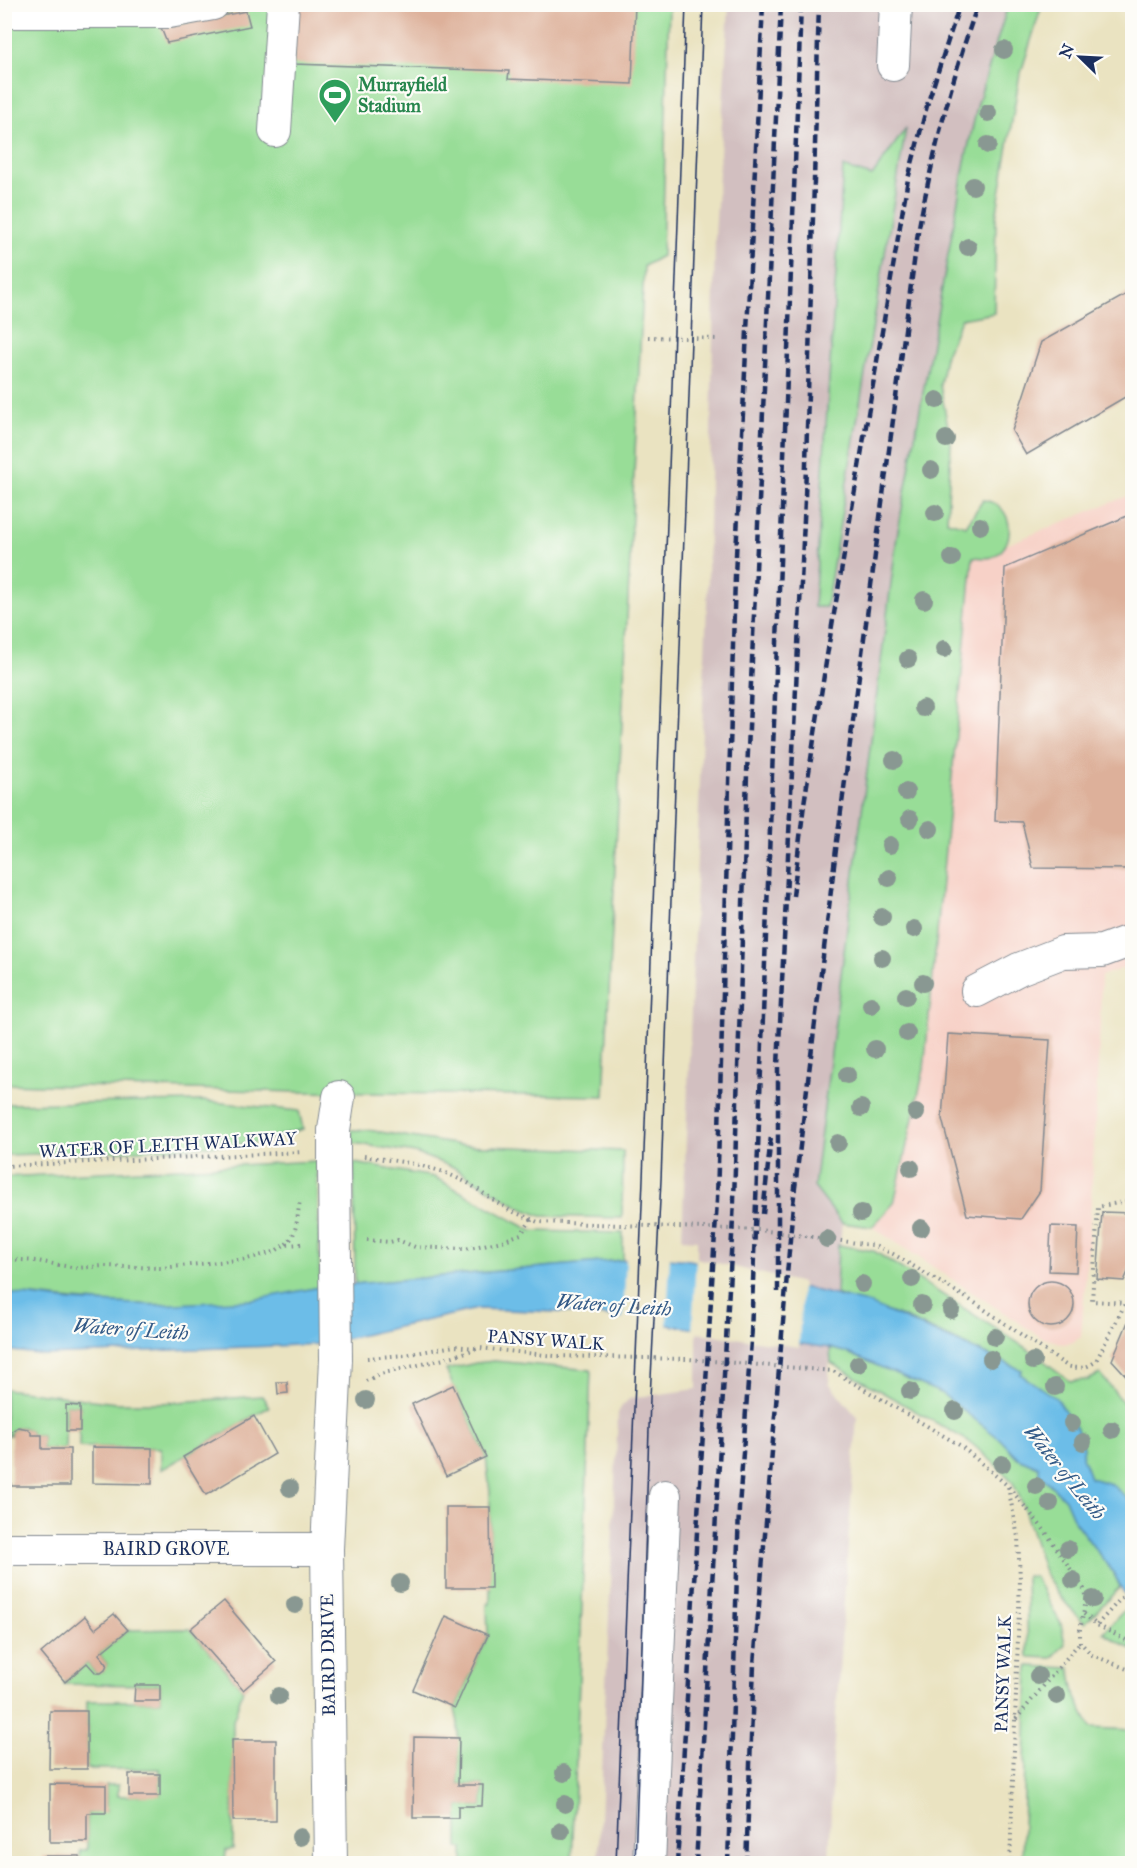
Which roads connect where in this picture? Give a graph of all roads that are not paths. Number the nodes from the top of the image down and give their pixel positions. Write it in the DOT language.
graph roads {
  1 [pos="213,4"];
  2 [pos="283,4"];
  3 [pos="896,4"];
  4 [pos="4,12"];
  5 [pos="893,66"];
  6 [pos="275,131"];
  7 [pos="1132,940"];
  8 [pos="977,991"];
  9 [pos="339,1097"];
  10 [pos="664,1496"];
  11 [pos="4,1549"];
  12 [pos="327,1549"];
  13 [pos="331,1863"];
  14 [pos="649,1863"];
  1 -- 4 [label="street"];
  2 -- 6 [label="street"];
  3 -- 5 [label="street"];
  7 -- 8 [label="street"];
  9 -- 12 [label="street, BAIRD DRIVE, bridge"];
  10 -- 14 [label="street"];
  11 -- 12 [label="street, BAIRD GROVE"];
  12 -- 13 [label="street, BAIRD DRIVE"];
}
